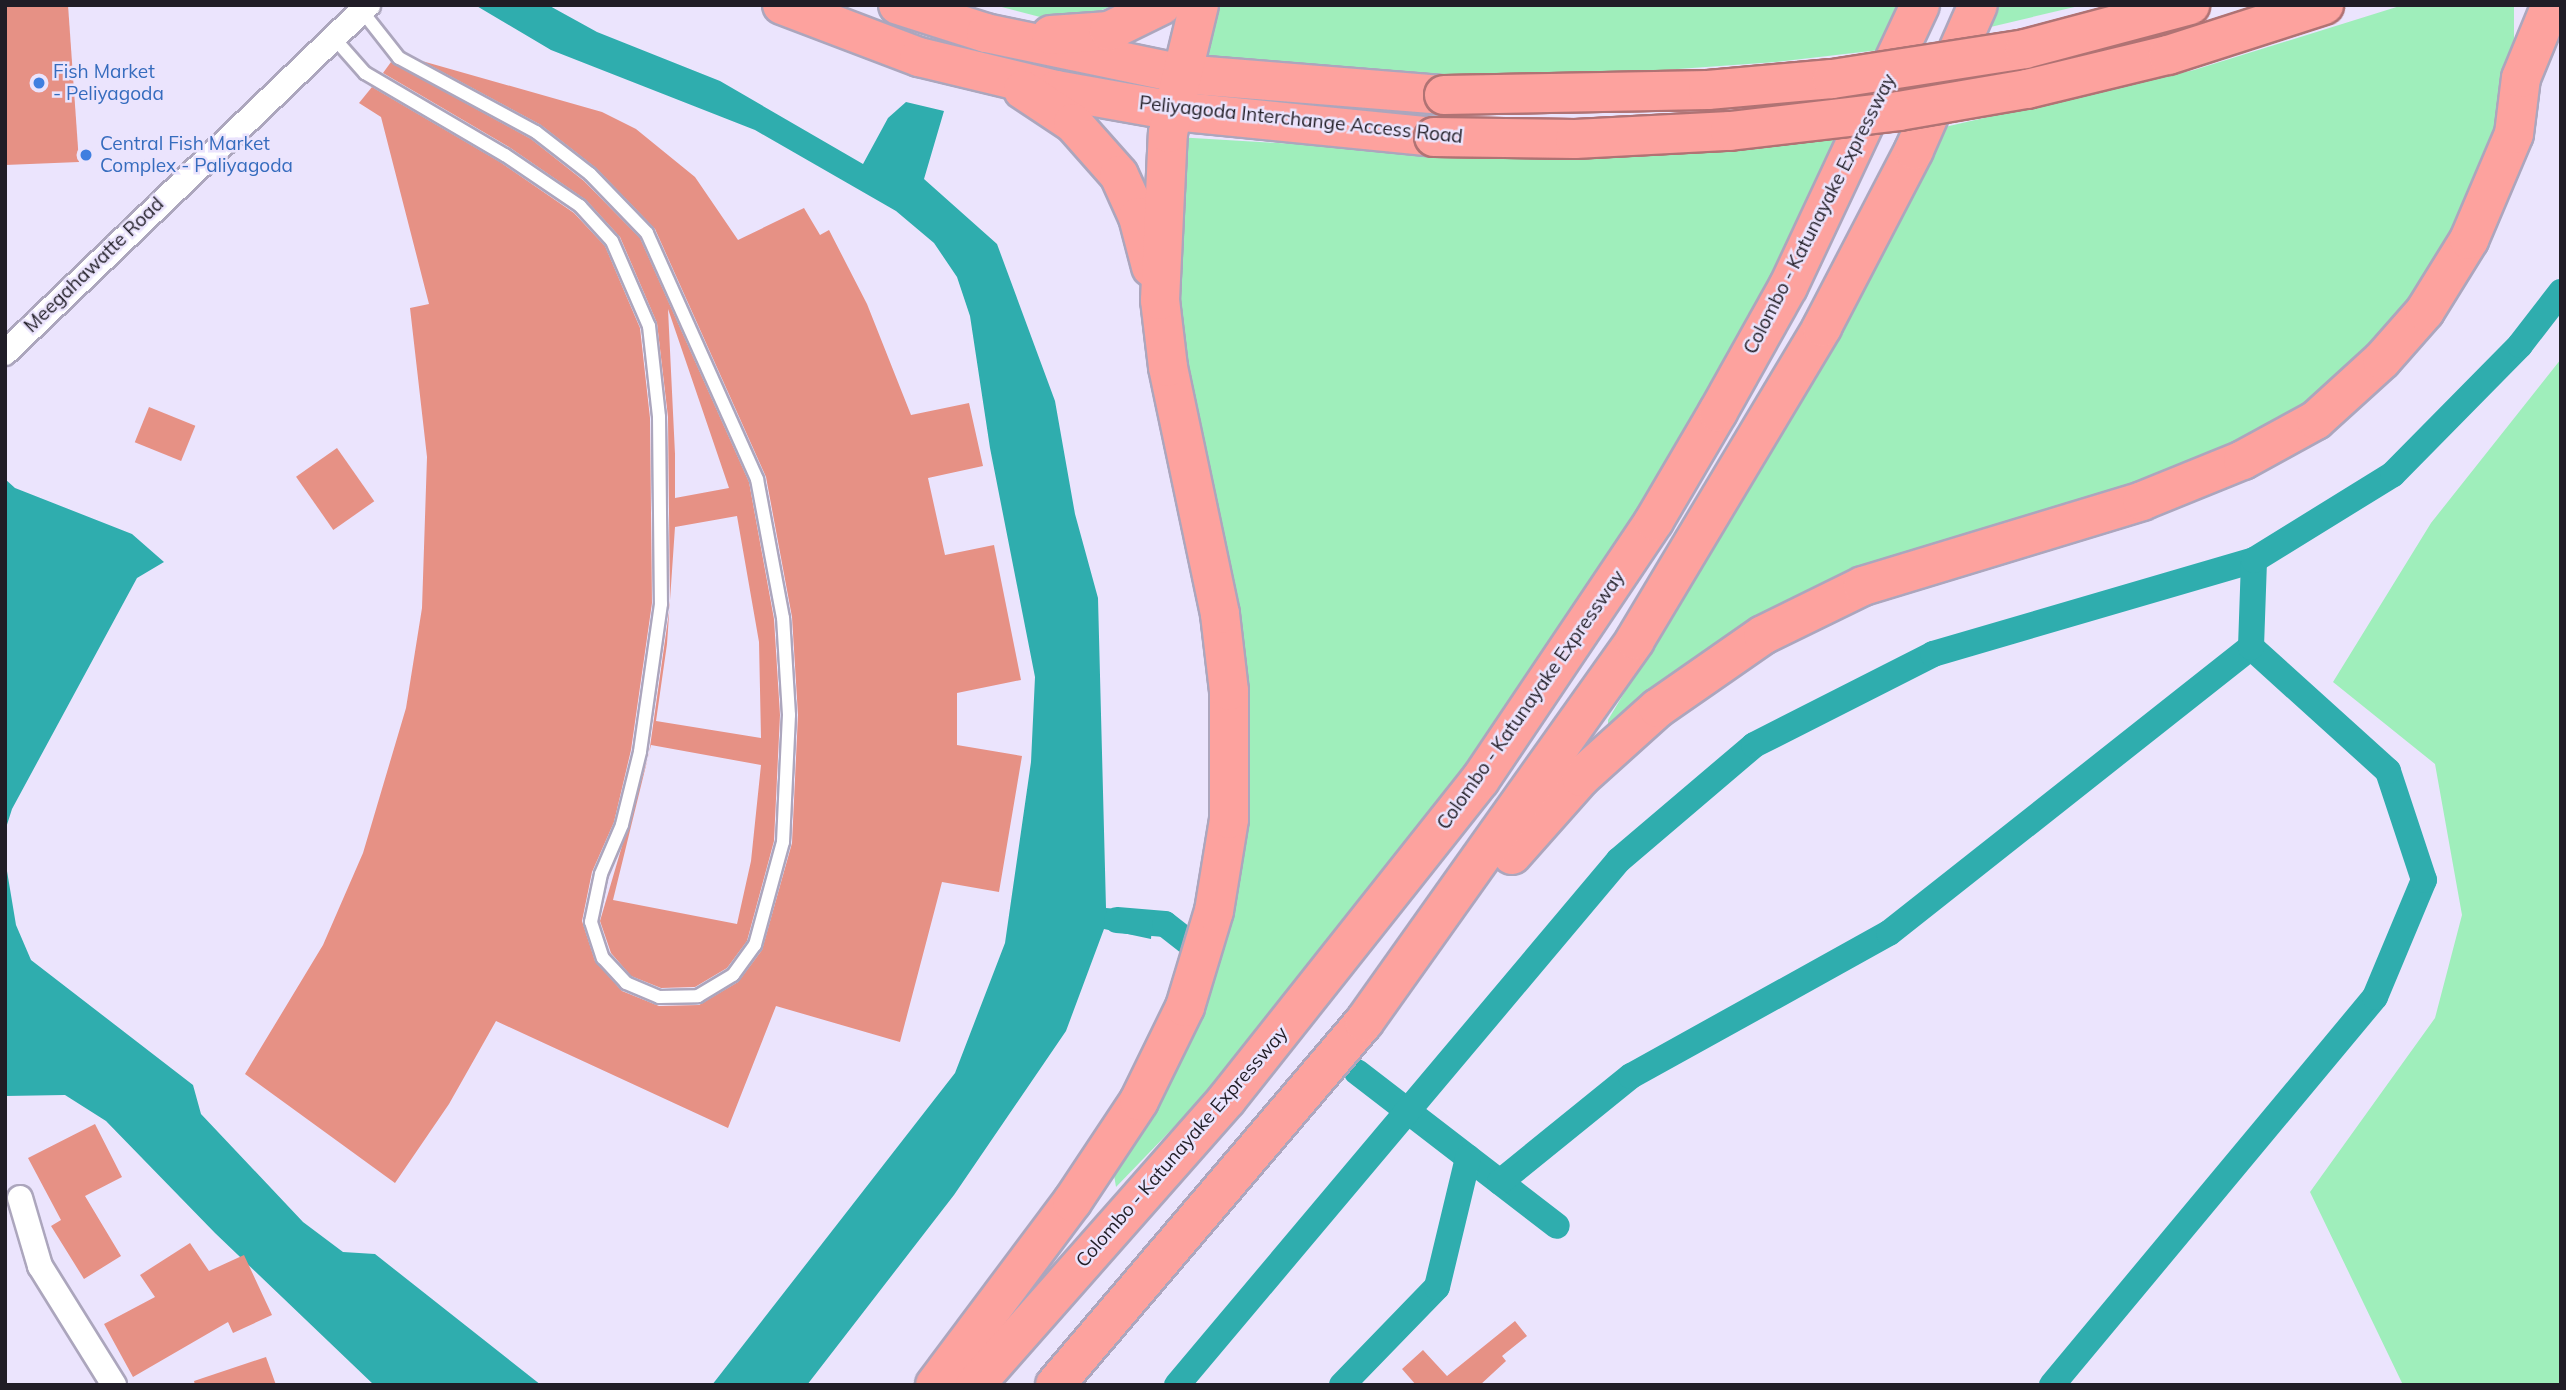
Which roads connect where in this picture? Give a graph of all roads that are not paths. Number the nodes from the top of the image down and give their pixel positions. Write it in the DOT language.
graph roads {
  1 [pos="782,5"];
  2 [pos="898,5"];
  3 [pos="1163,5"];
  4 [pos="1199,5"];
  5 [pos="1920,5"];
  6 [pos="1978,5"];
  7 [pos="2190,5"];
  8 [pos="2324,5"];
  9 [pos="2523,5"];
  10 [pos="2551,5"];
  11 [pos="365,8"];
  12 [pos="986,33"];
  13 [pos="334,38"];
  14 [pos="1182,74"];
  15 [pos="1001,77"];
  16 [pos="2521,78"];
  17 [pos="1174,111"];
  18 [pos="1160,300"];
  19 [pos="5,353"];
  20 [pos="1364,1022"];
  21 [pos="20,1198"];
  22 [pos="114,1385"];
  23 [pos="934,1385"];
  24 [pos="975,1385"];
  25 [pos="1055,1385"];
  1 -- 15 [label="highway, Peliyagoda Interchange Access Road"];
  2 -- 12 [label="highway, Peliyagoda Interchange Access Road"];
  3 -- 12 [label="highway"];
  4 -- 14 [label="highway"];
  5 -- 24 [label="highway, Colombo - Katunayake Expressway"];
  6 -- 20 [label="highway"];
  7 -- 14 [label="highway, Peliyagoda Interchange Access Road, bridge"];
  8 -- 17 [label="highway, Peliyagoda Interchange Access Road, bridge"];
  9 -- 16 [label="highway"];
  10 -- 16 [label="highway"];
  11 -- 13 [label="street, Meegahawatte Road"];
  11 -- 13 [label="lane"];
  12 -- 14 [label="highway, Peliyagoda Interchange Access Road"];
  13 -- 19 [label="street, Meegahawatte Road"];
  14 -- 17 [label="highway"];
  15 -- 17 [label="highway, Peliyagoda Interchange Access Road"];
  15 -- 18 [label="highway"];
  16 -- 20 [label="highway"];
  17 -- 18 [label="highway"];
  18 -- 23 [label="highway"];
  20 -- 25 [label="highway"];
  21 -- 22 [label="street"];
}
